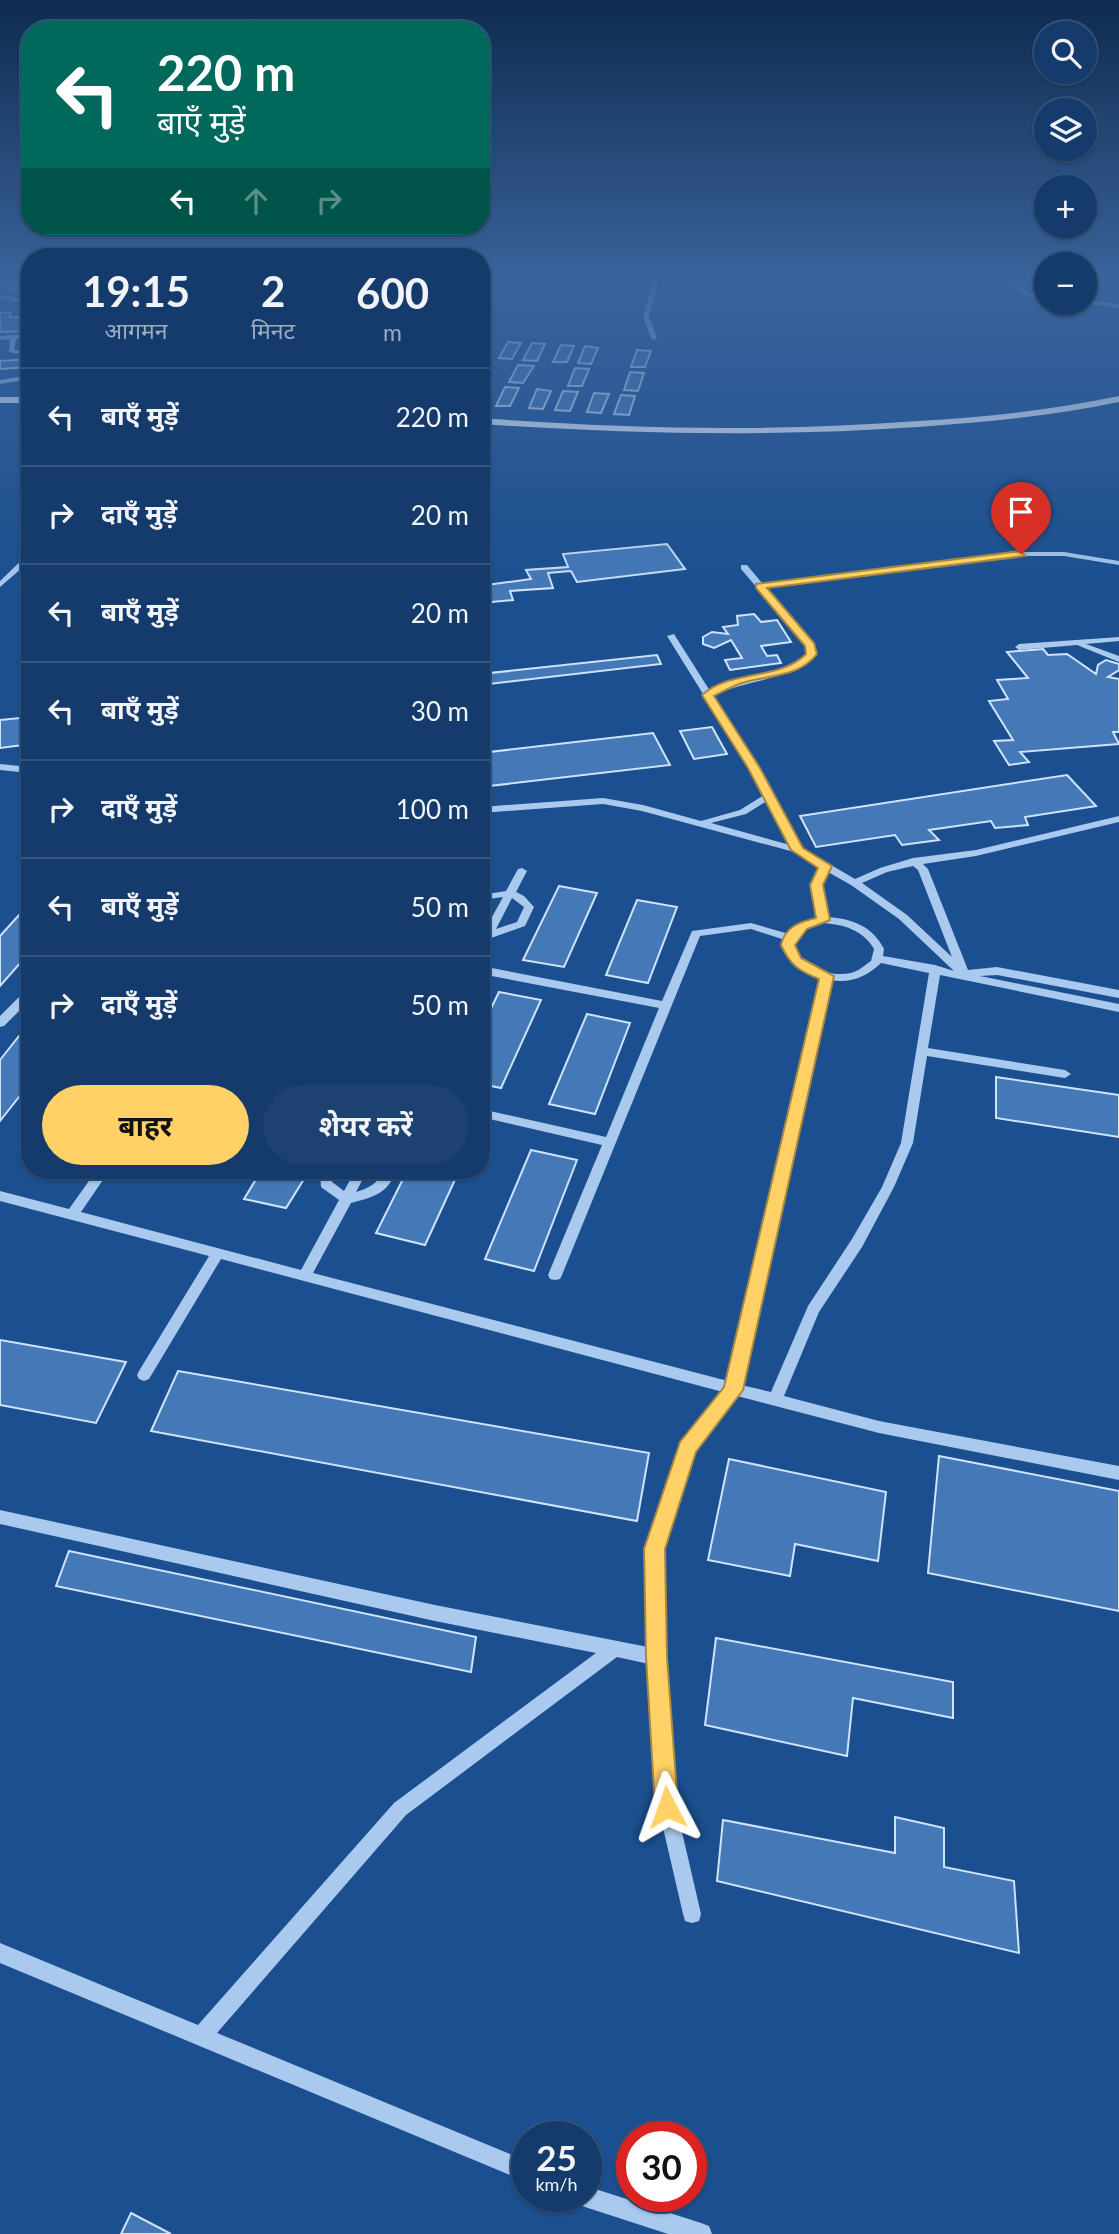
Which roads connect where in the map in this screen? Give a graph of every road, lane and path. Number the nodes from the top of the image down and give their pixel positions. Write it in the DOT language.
graph roads {
  1 [pos="0,400"];
  2 [pos="21,400"];
  3 [pos="1119,400"];
  4 [pos="490,422"];
  5 [pos="1119,563"];
  6 [pos="21,566"];
  7 [pos="744,568"];
  8 [pos="0,585"];
  9 [pos="760,586"];
  10 [pos="671,636"];
  11 [pos="1119,639"];
  12 [pos="1077,644"];
  13 [pos="1019,647"];
  14 [pos="1119,659"];
  15 [pos="708,695"];
  16 [pos="0,767"];
  17 [pos="21,770"];
  18 [pos="768,796"];
  19 [pos="490,809"];
  20 [pos="1119,819"];
  21 [pos="701,823"];
  22 [pos="797,850"];
  23 [pos="913,861"];
  24 [pos="825,866"];
  25 [pos="522,871"];
  26 [pos="855,883"];
  27 [pos="510,893"];
  28 [pos="490,896"];
  29 [pos="823,920"];
  30 [pos="490,924"];
  31 [pos="490,932"];
  32 [pos="790,938"];
  33 [pos="878,959"];
  34 [pos="935,969"];
  35 [pos="490,972"];
  36 [pos="964,974"];
  37 [pos="827,976"];
  38 [pos="1119,994"];
  39 [pos="21,1002"];
  40 [pos="666,1006"];
  41 [pos="1119,1008"];
  42 [pos="0,1023"];
  43 [pos="921,1051"];
  44 [pos="1065,1074"];
  45 [pos="490,1115"];
  46 [pos="610,1142"];
  47 [pos="97,1179"];
  48 [pos="326,1179"];
  49 [pos="357,1179"];
  50 [pos="386,1179"];
  51 [pos="0,1196"];
  52 [pos="346,1199"];
  53 [pos="72,1215"];
  54 [pos="217,1255"];
  55 [pos="555,1275"];
  56 [pos="305,1276"];
  57 [pos="144,1375"];
  58 [pos="733,1390"];
  59 [pos="776,1398"];
  60 [pos="1119,1473"];
  61 [pos="0,1517"];
  62 [pos="615,1649"];
  63 [pos="657,1657"];
  64 [pos="692,1914"];
  65 [pos="0,1953"];
  66 [pos="201,2037"];
  67 [pos="511,2165"];
  68 [pos="602,2201"];
  69 [pos="701,2234"];
  1 -- 2 [label="main road"];
  3 -- 4 [label="main road"];
  5 -- 9 [label="street"];
  6 -- 8 [label="street"];
  7 -- 9 [label="street"];
  9 -- 15 [label="street"];
  10 -- 15 [label="street"];
  11 -- 12 [label="street"];
  12 -- 13 [label="street"];
  12 -- 14 [label="street"];
  15 -- 18 [label="street"];
  16 -- 17 [label="street"];
  18 -- 21 [label="street"];
  18 -- 22 [label="street"];
  19 -- 21 [label="street"];
  20 -- 23 [label="street"];
  21 -- 22 [label="street"];
  22 -- 24 [label="street"];
  23 -- 26 [label="street"];
  23 -- 36 [label="street"];
  24 -- 26 [label="street"];
  24 -- 29 [label="street"];
  25 -- 27 [label="street"];
  26 -- 36 [label="street"];
  27 -- 28 [label="street"];
  27 -- 30 [label="street"];
  27 -- 31 [label="street"];
  29 -- 32 [label="street"];
  29 -- 33 [label="street"];
  32 -- 37 [label="street"];
  32 -- 40 [label="street"];
  33 -- 34 [label="street"];
  33 -- 37 [label="street"];
  34 -- 36 [label="street"];
  34 -- 43 [label="street"];
  35 -- 40 [label="street"];
  36 -- 38 [label="street"];
  36 -- 41 [label="street"];
  37 -- 58 [label="street"];
  39 -- 42 [label="street"];
  40 -- 46 [label="street"];
  43 -- 44 [label="street"];
  43 -- 59 [label="street"];
  45 -- 46 [label="street"];
  46 -- 55 [label="street"];
  47 -- 53 [label="street"];
  48 -- 52 [label="street"];
  49 -- 52 [label="street"];
  50 -- 52 [label="street"];
  51 -- 53 [label="street"];
  52 -- 56 [label="street"];
  53 -- 54 [label="street"];
  54 -- 56 [label="street"];
  54 -- 57 [label="street"];
  56 -- 58 [label="street"];
  58 -- 59 [label="street"];
  58 -- 63 [label="street"];
  59 -- 60 [label="street"];
  61 -- 62 [label="street"];
  62 -- 63 [label="street"];
  62 -- 66 [label="street"];
  63 -- 64 [label="street"];
  65 -- 66 [label="street"];
  66 -- 67 [label="street"];
  68 -- 69 [label="street"];
}
